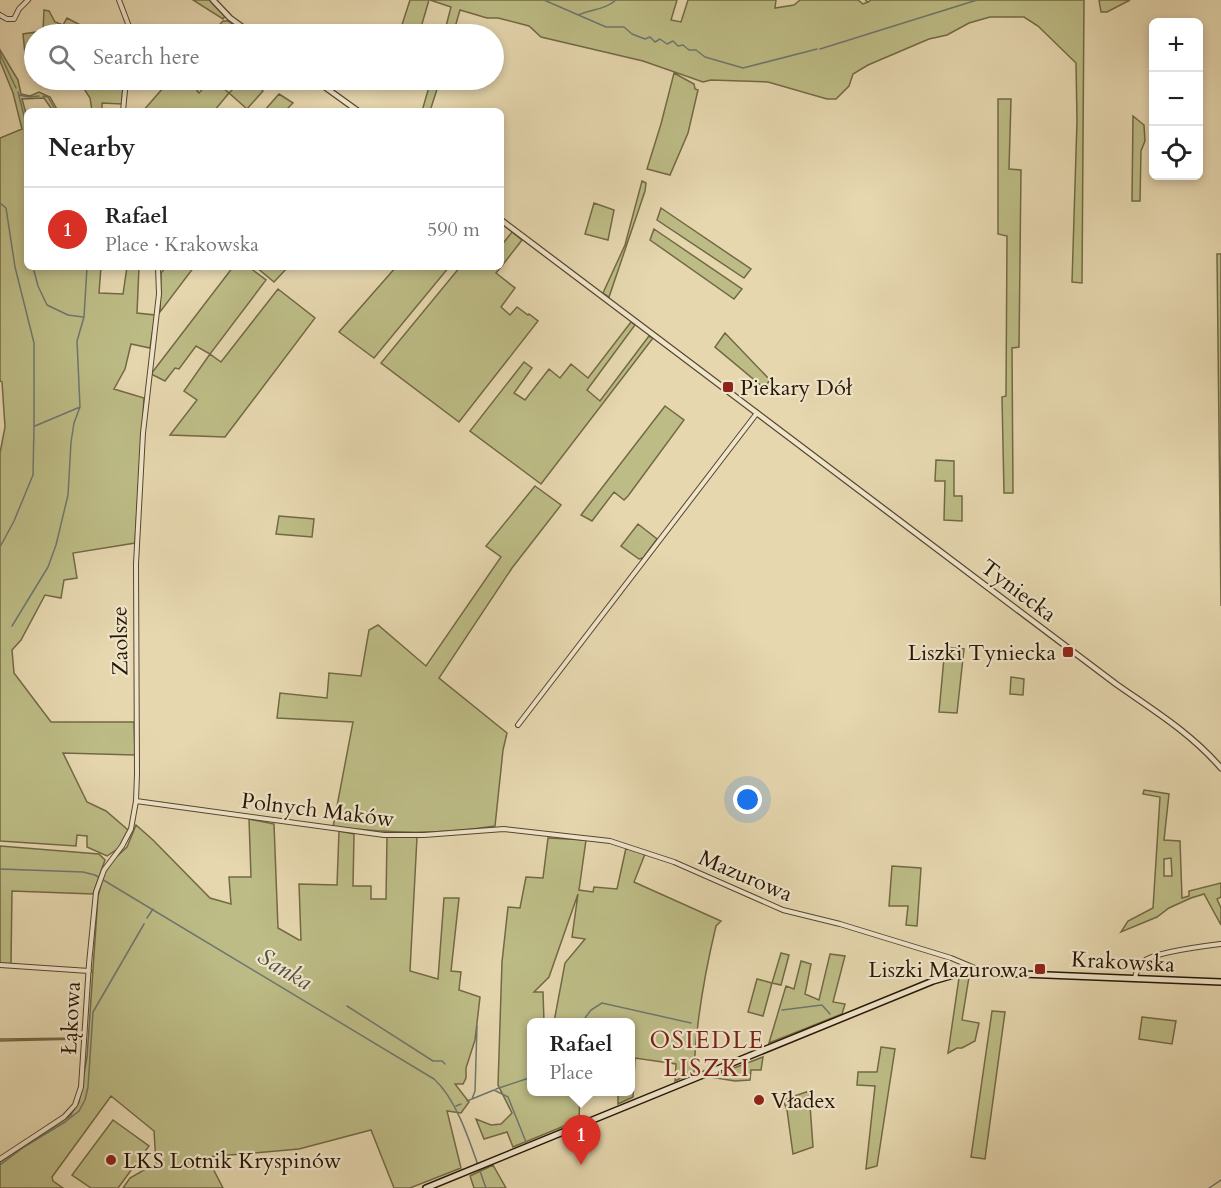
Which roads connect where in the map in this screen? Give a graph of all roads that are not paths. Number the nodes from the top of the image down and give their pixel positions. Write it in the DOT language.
graph roads {
  1 [pos="28,0"];
  2 [pos="119,0"];
  3 [pos="213,0"];
  4 [pos="0,15"];
  5 [pos="128,24"];
  6 [pos="238,24"];
  7 [pos="125,90"];
  8 [pos="329,90"];
  9 [pos="123,108"];
  10 [pos="354,108"];
  11 [pos="504,222"];
  12 [pos="158,270"];
  13 [pos="757,413"];
  14 [pos="518,725"];
  15 [pos="1221,768"];
  16 [pos="136,801"];
  17 [pos="498,830"];
  18 [pos="123,846"];
  19 [pos="1221,944"];
  20 [pos="0,966"];
  21 [pos="89,971"];
  22 [pos="975,972"];
  23 [pos="1135,978"];
  24 [pos="1221,982"];
  25 [pos="0,1159"];
  26 [pos="426,1188"];
  1 -- 4 [label="street"];
  2 -- 5 [label="street"];
  3 -- 6 [label="street"];
  7 -- 9 [label="street"];
  8 -- 10 [label="street"];
  11 -- 13 [label="street, Tyniecka"];
  12 -- 16 [label="street, Zaolsze"];
  13 -- 14 [label="street"];
  13 -- 15 [label="street, Tyniecka"];
  16 -- 17 [label="street, Polnych Maków"];
  16 -- 18 [label="street, Zaolsze"];
  17 -- 22 [label="street, Mazurowa"];
  18 -- 21 [label="street, Łąkowa"];
  19 -- 23 [label="street"];
  20 -- 21 [label="street"];
  21 -- 25 [label="street, Łąkowa"];
  22 -- 23 [label="main road, Krakowska"];
  22 -- 26 [label="main road, Krakowska"];
  23 -- 24 [label="main road, Krakowska"];
}
